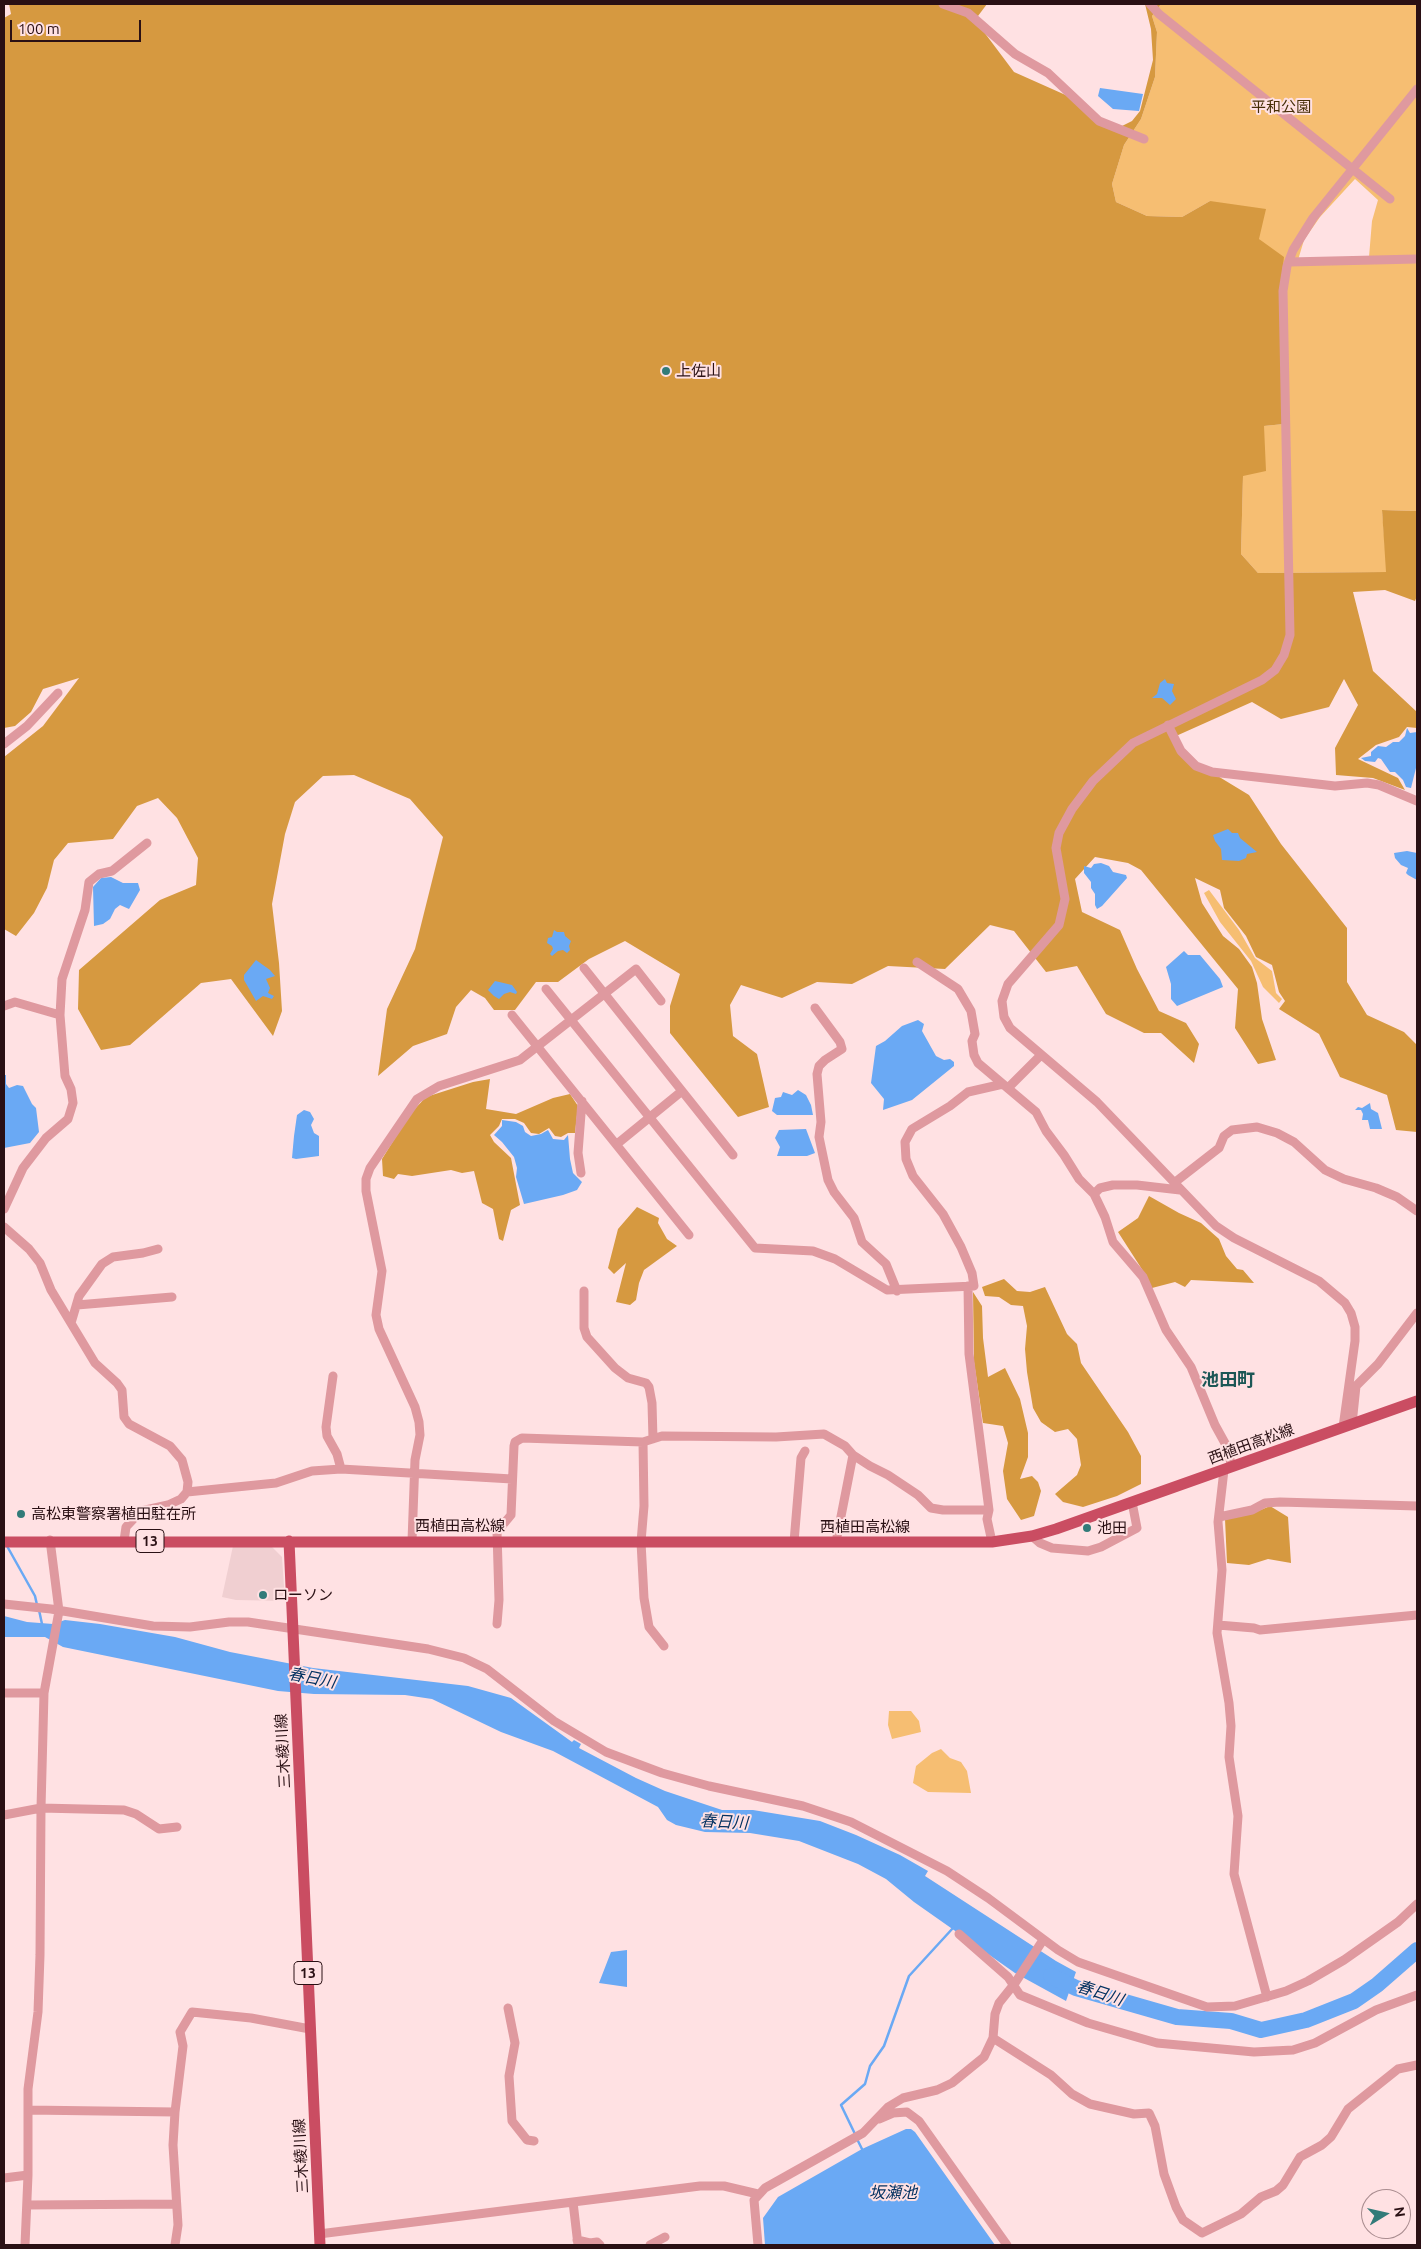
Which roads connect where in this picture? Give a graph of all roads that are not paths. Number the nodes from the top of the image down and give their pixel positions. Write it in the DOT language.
graph roads {
  1 [pos="942,4"];
  2 [pos="1150,4"];
  3 [pos="1417,89"];
  4 [pos="1144,140"];
  5 [pos="1353,168"];
  6 [pos="1390,199"];
  7 [pos="1417,259"];
  8 [pos="1289,262"];
  9 [pos="58,693"];
  10 [pos="1168,725"];
  11 [pos="4,744"];
  12 [pos="1417,801"];
  13 [pos="147,843"];
  14 [pos="917,962"];
  15 [pos="584,968"];
  16 [pos="546,988"];
  17 [pos="604,994"];
  18 [pos="661,1001"];
  19 [pos="4,1006"];
  20 [pos="815,1008"];
  21 [pos="60,1015"];
  22 [pos="512,1015"];
  23 [pos="571,1020"];
  24 [pos="538,1046"];
  25 [pos="1041,1055"];
  26 [pos="1006,1086"];
  27 [pos="682,1091"];
  28 [pos="582,1101"];
  29 [pos="649,1118"];
  30 [pos="617,1144"];
  31 [pos="733,1155"];
  32 [pos="581,1173"];
  33 [pos="1177,1187"];
  34 [pos="1094,1194"];
  35 [pos="4,1209"];
  36 [pos="1417,1211"];
  37 [pos="4,1226"];
  38 [pos="689,1235"];
  39 [pos="158,1249"];
  40 [pos="968,1286"];
  41 [pos="584,1291"];
  42 [pos="898,1291"];
  43 [pos="172,1297"];
  44 [pos="77,1305"];
  45 [pos="1417,1313"];
  46 [pos="71,1323"];
  47 [pos="333,1376"];
  48 [pos="1417,1401"];
  49 [pos="1348,1426"];
  50 [pos="653,1439"];
  51 [pos="643,1442"];
  52 [pos="804,1451"];
  53 [pos="853,1455"];
  54 [pos="1228,1468"];
  55 [pos="341,1469"];
  56 [pos="415,1472"];
  57 [pos="512,1479"];
  58 [pos="187,1492"];
  59 [pos="1132,1502"];
  60 [pos="1417,1506"];
  61 [pos="990,1510"];
  62 [pos="1219,1517"];
  63 [pos="1032,1536"];
  64 [pos="50,1540"];
  65 [pos="7,1541"];
  66 [pos="124,1541"];
  67 [pos="289,1541"];
  68 [pos="412,1541"];
  69 [pos="496,1541"];
  70 [pos="641,1542"];
  71 [pos="794,1542"];
  72 [pos="836,1542"];
  73 [pos="992,1542"];
  74 [pos="4,1604"];
  75 [pos="59,1613"];
  76 [pos="1417,1615"];
  77 [pos="497,1624"];
  78 [pos="1218,1624"];
  79 [pos="292,1629"];
  80 [pos="664,1646"];
  81 [pos="4,1693"];
  82 [pos="44,1693"];
  83 [pos="40,1808"];
  84 [pos="4,1815"];
  85 [pos="178,1827"];
  86 [pos="1417,1905"];
  87 [pos="959,1934"];
  88 [pos="1042,1942"];
  89 [pos="1014,1984"];
  90 [pos="1417,1995"];
  91 [pos="1267,1997"];
  92 [pos="508,2008"];
  93 [pos="310,2029"];
  94 [pos="993,2038"];
  95 [pos="1417,2065"];
  96 [pos="28,2110"];
  97 [pos="175,2112"];
  98 [pos="874,2121"];
  99 [pos="534,2141"];
  100 [pos="28,2175"];
  101 [pos="4,2178"];
  102 [pos="758,2194"];
  103 [pos="573,2202"];
  104 [pos="176,2204"];
  105 [pos="27,2205"];
  106 [pos="665,2237"];
  107 [pos="320,2240"];
  108 [pos="577,2242"];
  109 [pos="24,2245"];
  110 [pos="176,2245"];
  111 [pos="600,2245"];
  112 [pos="650,2245"];
  113 [pos="758,2245"];
  114 [pos="1007,2245"];
  1 -- 4 [label="street"];
  2 -- 5 [label="street"];
  3 -- 5 [label="street"];
  5 -- 6 [label="street"];
  5 -- 8 [label="street"];
  7 -- 8 [label="street"];
  8 -- 10 [label="street"];
  9 -- 11 [label="street"];
  10 -- 12 [label="street"];
  10 -- 25 [label="street"];
  13 -- 21 [label="street"];
  14 -- 26 [label="street"];
  15 -- 17 [label="street"];
  16 -- 23 [label="street"];
  17 -- 18 [label="street"];
  17 -- 23 [label="street"];
  17 -- 27 [label="street"];
  19 -- 21 [label="street"];
  20 -- 42 [label="street"];
  21 -- 35 [label="street"];
  22 -- 24 [label="street"];
  23 -- 24 [label="street"];
  23 -- 29 [label="street"];
  24 -- 28 [label="street"];
  24 -- 56 [label="street"];
  25 -- 26 [label="street"];
  25 -- 33 [label="street"];
  26 -- 34 [label="street"];
  26 -- 40 [label="street"];
  27 -- 29 [label="street"];
  27 -- 31 [label="street"];
  28 -- 30 [label="street"];
  28 -- 32 [label="street"];
  29 -- 30 [label="street"];
  29 -- 42 [label="street"];
  30 -- 38 [label="street"];
  33 -- 34 [label="street"];
  33 -- 36 [label="street"];
  33 -- 49 [label="street"];
  34 -- 54 [label="street"];
  37 -- 46 [label="street"];
  39 -- 44 [label="street"];
  40 -- 42 [label="street"];
  40 -- 61 [label="street"];
  41 -- 50 [label="street"];
  43 -- 44 [label="street"];
  44 -- 46 [label="street"];
  45 -- 49 [label="street"];
  46 -- 58 [label="street"];
  47 -- 55 [label="street"];
  48 -- 49 [label="main road, 西植田高松線"];
  49 -- 54 [label="main road, 西植田高松線"];
  50 -- 51 [label="street"];
  50 -- 53 [label="street"];
  51 -- 57 [label="street"];
  51 -- 70 [label="street"];
  52 -- 71 [label="street"];
  53 -- 61 [label="street"];
  53 -- 72 [label="street"];
  54 -- 59 [label="main road, 西植田高松線"];
  54 -- 62 [label="street"];
  55 -- 56 [label="street"];
  55 -- 58 [label="street"];
  56 -- 57 [label="street"];
  56 -- 68 [label="street"];
  57 -- 69 [label="street"];
  58 -- 66 [label="street"];
  59 -- 63 [label="main road, 西植田高松線"];
  59 -- 63 [label="street"];
  60 -- 62 [label="street"];
  61 -- 73 [label="street"];
  62 -- 78 [label="street"];
  63 -- 73 [label="main road, 西植田高松線"];
  64 -- 65 [label="main road, 13"];
  64 -- 66 [label="main road, 13"];
  64 -- 75 [label="street"];
  66 -- 67 [label="main road, 13"];
  67 -- 68 [label="main road, 西植田高松線"];
  67 -- 79 [label="main road, 三木綾川線 / 13"];
  68 -- 69 [label="main road, 西植田高松線"];
  69 -- 70 [label="main road, 西植田高松線"];
  69 -- 77 [label="street"];
  70 -- 71 [label="main road, 西植田高松線"];
  70 -- 80 [label="street"];
  71 -- 72 [label="main road, 西植田高松線"];
  72 -- 73 [label="main road, 西植田高松線"];
  74 -- 75 [label="street"];
  75 -- 79 [label="street"];
  75 -- 82 [label="street"];
  76 -- 78 [label="street"];
  78 -- 91 [label="street"];
  79 -- 88 [label="street"];
  79 -- 93 [label="main road, 三木綾川線 / 13"];
  81 -- 82 [label="street"];
  82 -- 83 [label="street"];
  83 -- 84 [label="street"];
  83 -- 85 [label="street"];
  83 -- 96 [label="street"];
  86 -- 91 [label="street"];
  87 -- 89 [label="street"];
  88 -- 89 [label="street"];
  88 -- 91 [label="street"];
  89 -- 90 [label="street"];
  89 -- 94 [label="street"];
  92 -- 99 [label="street"];
  93 -- 97 [label="street"];
  93 -- 107 [label="main road, 三木綾川線 / 13"];
  94 -- 95 [label="street"];
  94 -- 98 [label="street"];
  96 -- 97 [label="street"];
  96 -- 100 [label="street"];
  97 -- 104 [label="street"];
  98 -- 102 [label="street"];
  98 -- 114 [label="street"];
  100 -- 101 [label="street"];
  100 -- 105 [label="street"];
  102 -- 103 [label="street"];
  102 -- 113 [label="street"];
  103 -- 107 [label="street"];
  103 -- 108 [label="street"];
  104 -- 105 [label="street"];
  104 -- 110 [label="street"];
  105 -- 109 [label="street"];
  106 -- 112 [label="street"];
  108 -- 111 [label="street"];
}
